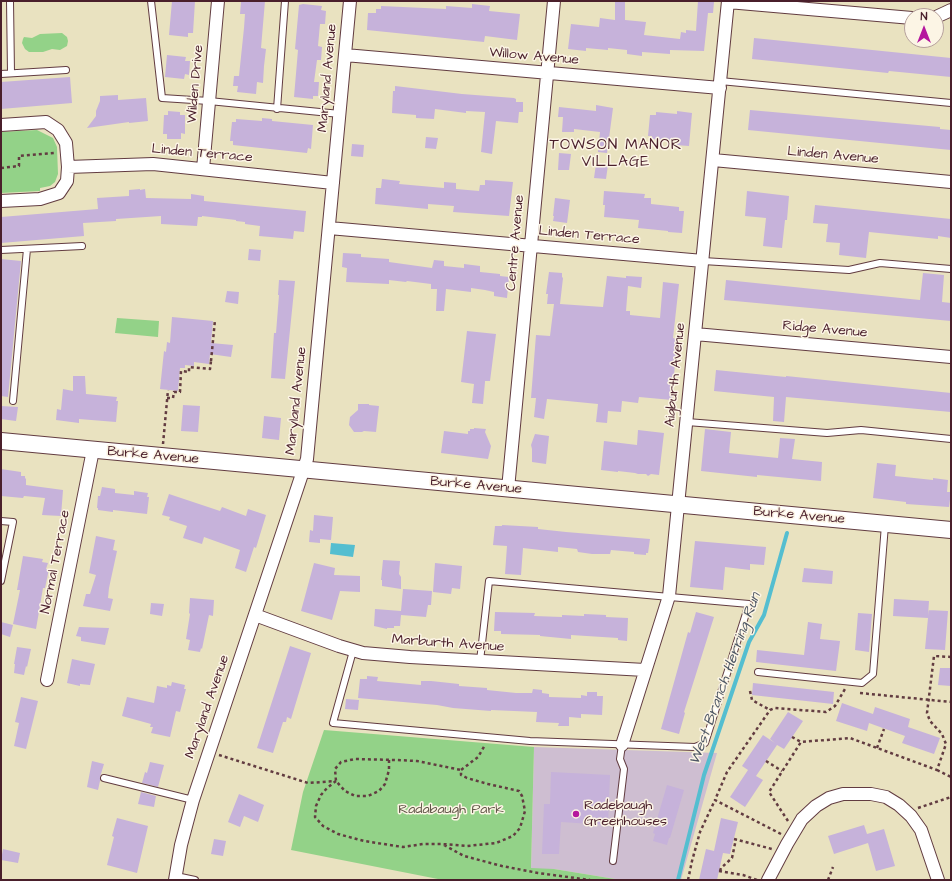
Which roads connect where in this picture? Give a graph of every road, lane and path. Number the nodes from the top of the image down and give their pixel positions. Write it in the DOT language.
graph roads {
  1 [pos="10,1"];
  2 [pos="152,1"];
  3 [pos="218,1"];
  4 [pos="286,1"];
  5 [pos="350,1"];
  6 [pos="554,1"];
  7 [pos="728,2"];
  8 [pos="904,17"];
  9 [pos="345,55"];
  10 [pos="66,70"];
  11 [pos="11,73"];
  12 [pos="547,73"];
  13 [pos="1,74"];
  14 [pos="720,85"];
  15 [pos="209,101"];
  16 [pos="951,103"];
  17 [pos="277,109"];
  18 [pos="340,114"];
  19 [pos="1,124"];
  20 [pos="66,152"];
  21 [pos="713,160"];
  22 [pos="68,167"];
  23 [pos="1,168"];
  24 [pos="203,169"];
  25 [pos="951,182"];
  26 [pos="333,183"];
  27 [pos="1,201"];
  28 [pos="329,228"];
  29 [pos="82,246"];
  30 [pos="531,246"];
  31 [pos="27,249"];
  32 [pos="1,250"];
  33 [pos="703,261"];
  34 [pos="951,269"];
  35 [pos="215,320"];
  36 [pos="695,334"];
  37 [pos="951,357"];
  38 [pos="168,390"];
  39 [pos="167,398"];
  40 [pos="13,401"];
  41 [pos="687,422"];
  42 [pos="951,439"];
  43 [pos="1,441"];
  44 [pos="162,446"];
  45 [pos="93,450"];
  46 [pos="304,470"];
  47 [pos="508,489"];
  48 [pos="678,505"];
  49 [pos="1,521"];
  50 [pos="885,524"];
  51 [pos="951,530"];
  52 [pos="1,581"];
  53 [pos="669,596"];
  54 [pos="255,615"];
  55 [pos="352,651"];
  56 [pos="951,657"];
  57 [pos="480,661"];
  58 [pos="645,670"];
  59 [pos="758,672"];
  60 [pos="47,680"];
  61 [pos="847,681"];
  62 [pos="750,691"];
  63 [pos="861,693"];
  64 [pos="929,700"];
  65 [pos="951,702"];
  66 [pos="770,710"];
  67 [pos="884,729"];
  68 [pos="490,737"];
  69 [pos="792,737"];
  70 [pos="801,742"];
  71 [pos="622,745"];
  72 [pos="877,748"];
  73 [pos="209,752"];
  74 [pos="389,760"];
  75 [pos="766,761"];
  76 [pos="461,770"];
  77 [pos="937,770"];
  78 [pos="782,771"];
  79 [pos="951,776"];
  80 [pos="104,778"];
  81 [pos="336,781"];
  82 [pos="951,797"];
  83 [pos="193,800"];
  84 [pos="715,800"];
  85 [pos="911,816"];
  86 [pos="793,835"];
  87 [pos="442,844"];
  88 [pos="782,853"];
  89 [pos="613,861"];
  90 [pos="833,867"];
  91 [pos="175,878"];
  92 [pos="195,880"];
  93 [pos="590,880"];
  94 [pos="688,880"];
  95 [pos="758,880"];
  96 [pos="768,880"];
  97 [pos="828,880"];
  98 [pos="938,880"];
  1 -- 11 [label="lane"];
  2 -- 15 [label="lane"];
  3 -- 15 [label="street, Wilden Drive"];
  4 -- 17 [label="lane"];
  5 -- 9 [label="street, Maryland Avenue"];
  6 -- 12 [label="street, Centre Avenue"];
  7 -- 8 [label="street"];
  7 -- 14 [label="street, Aigburth Avenue"];
  9 -- 12 [label="street, Willow Avenue"];
  9 -- 18 [label="street, Maryland Avenue"];
  10 -- 11 [label="lane"];
  11 -- 13 [label="lane"];
  12 -- 14 [label="street, Willow Avenue"];
  12 -- 30 [label="street, Centre Avenue"];
  14 -- 16 [label="lane"];
  14 -- 21 [label="street, Aigburth Avenue"];
  15 -- 17 [label="lane"];
  15 -- 24 [label="street, Wilden Drive"];
  17 -- 18 [label="lane"];
  18 -- 26 [label="street, Maryland Avenue"];
  19 -- 20 [label="street"];
  20 -- 22 [label="street"];
  20 -- 23 [label="path"];
  21 -- 25 [label="street, Linden Avenue"];
  21 -- 33 [label="street, Aigburth Avenue"];
  22 -- 24 [label="street, Linden Terrace"];
  22 -- 27 [label="street"];
  24 -- 26 [label="street, Linden Terrace"];
  26 -- 28 [label="street, Maryland Avenue"];
  28 -- 30 [label="street, Linden Terrace"];
  28 -- 46 [label="street, Maryland Avenue"];
  29 -- 31 [label="lane"];
  30 -- 33 [label="street, Linden Terrace"];
  30 -- 47 [label="street, Centre Avenue"];
  31 -- 32 [label="lane"];
  31 -- 40 [label="lane"];
  33 -- 34 [label="lane"];
  33 -- 36 [label="street, Aigburth Avenue"];
  35 -- 39 [label="path"];
  36 -- 37 [label="street, Ridge Avenue"];
  36 -- 41 [label="street, Aigburth Avenue"];
  38 -- 39 [label="path"];
  39 -- 44 [label="path"];
  41 -- 42 [label="lane"];
  41 -- 48 [label="street, Aigburth Avenue"];
  43 -- 45 [label="street, Burke Avenue"];
  45 -- 46 [label="street, Burke Avenue"];
  45 -- 60 [label="street, Normal Terrace"];
  46 -- 47 [label="street, Burke Avenue"];
  46 -- 54 [label="street, Maryland Avenue"];
  47 -- 48 [label="street, Burke Avenue"];
  48 -- 50 [label="street, Burke Avenue"];
  48 -- 53 [label="street, Aigburth Avenue"];
  49 -- 52 [label="lane"];
  50 -- 51 [label="street, Burke Avenue"];
  50 -- 61 [label="lane"];
  53 -- 57 [label="lane"];
  53 -- 58 [label="street, Aigburth Avenue"];
  53 -- 71 [label="lane"];
  54 -- 55 [label="street, Marburth Avenue"];
  54 -- 73 [label="street, Maryland Avenue"];
  55 -- 57 [label="street, Marburth Avenue"];
  55 -- 68 [label="lane"];
  56 -- 64 [label="path"];
  57 -- 58 [label="street, Marburth Avenue"];
  58 -- 71 [label="street, Aigburth Avenue"];
  59 -- 61 [label="lane"];
  61 -- 66 [label="path"];
  62 -- 66 [label="path"];
  63 -- 64 [label="path"];
  64 -- 65 [label="path"];
  64 -- 77 [label="path"];
  66 -- 84 [label="path"];
  67 -- 72 [label="path"];
  68 -- 71 [label="lane"];
  68 -- 76 [label="path"];
  69 -- 70 [label="path"];
  70 -- 72 [label="path"];
  70 -- 78 [label="path"];
  71 -- 89 [label="lane"];
  72 -- 77 [label="path"];
  73 -- 81 [label="path"];
  73 -- 83 [label="street, Maryland Avenue"];
  74 -- 76 [label="path"];
  74 -- 81 [label="path"];
  74 -- 81 [label="path"];
  75 -- 78 [label="path"];
  76 -- 87 [label="path"];
  77 -- 79 [label="path"];
  78 -- 86 [label="path"];
  80 -- 83 [label="lane"];
  81 -- 87 [label="path"];
  82 -- 85 [label="path"];
  83 -- 91 [label="street, Maryland Avenue"];
  84 -- 86 [label="path"];
  84 -- 94 [label="path"];
  85 -- 86 [label="street"];
  85 -- 98 [label="street"];
  86 -- 88 [label="street"];
  87 -- 93 [label="path"];
  88 -- 95 [label="path"];
  88 -- 96 [label="street"];
  90 -- 97 [label="path"];
  91 -- 92 [label="lane"];
}
